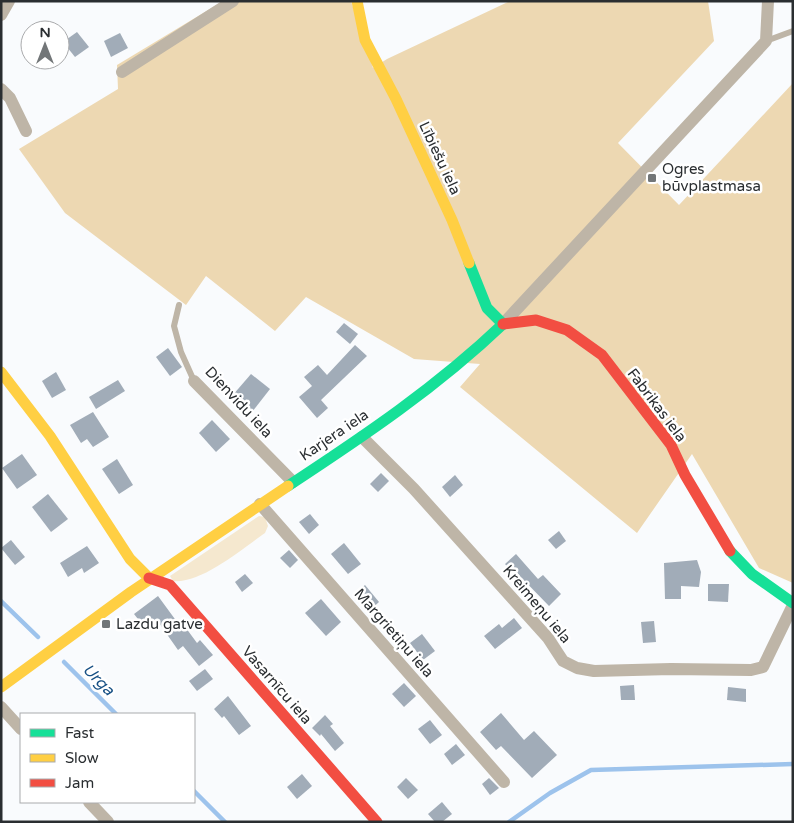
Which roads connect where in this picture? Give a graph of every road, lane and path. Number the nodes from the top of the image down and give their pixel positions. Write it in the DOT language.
graph roads {
  1 [pos="8,1"];
  2 [pos="233,1"];
  3 [pos="768,1"];
  4 [pos="354,2"];
  5 [pos="1,15"];
  6 [pos="793,31"];
  7 [pos="766,40"];
  8 [pos="122,72"];
  9 [pos="1,89"];
  10 [pos="26,131"];
  11 [pos="179,305"];
  12 [pos="503,324"];
  13 [pos="1,372"];
  14 [pos="194,381"];
  15 [pos="362,437"];
  16 [pos="293,482"];
  17 [pos="260,504"];
  18 [pos="149,578"];
  19 [pos="793,604"];
  20 [pos="1,687"];
  21 [pos="1,707"];
  22 [pos="20,729"];
  23 [pos="504,782"];
  24 [pos="90,803"];
  25 [pos="108,822"];
  26 [pos="377,822"];
  1 -- 5 [label="street"];
  2 -- 8 [label="street"];
  3 -- 7 [label="street"];
  4 -- 12 [label="street, Lībiešu iela"];
  6 -- 7 [label="lane"];
  7 -- 12 [label="street, Karjera iela"];
  9 -- 10 [label="street"];
  11 -- 14 [label="lane, Dienvidu iela"];
  12 -- 15 [label="street, Karjera iela"];
  12 -- 19 [label="street, Fabrikas iela"];
  13 -- 18 [label="street"];
  14 -- 16 [label="street, Dienvidu iela"];
  15 -- 16 [label="street, Karjera iela"];
  15 -- 19 [label="street, Kreimeņu iela"];
  16 -- 17 [label="street, Karjera iela"];
  17 -- 18 [label="street, Karjera iela"];
  17 -- 23 [label="street, Margrietiņu iela"];
  18 -- 20 [label="street, Karjera iela"];
  18 -- 26 [label="street, Vasarnīcu iela"];
  21 -- 22 [label="street"];
  24 -- 25 [label="street"];
}
